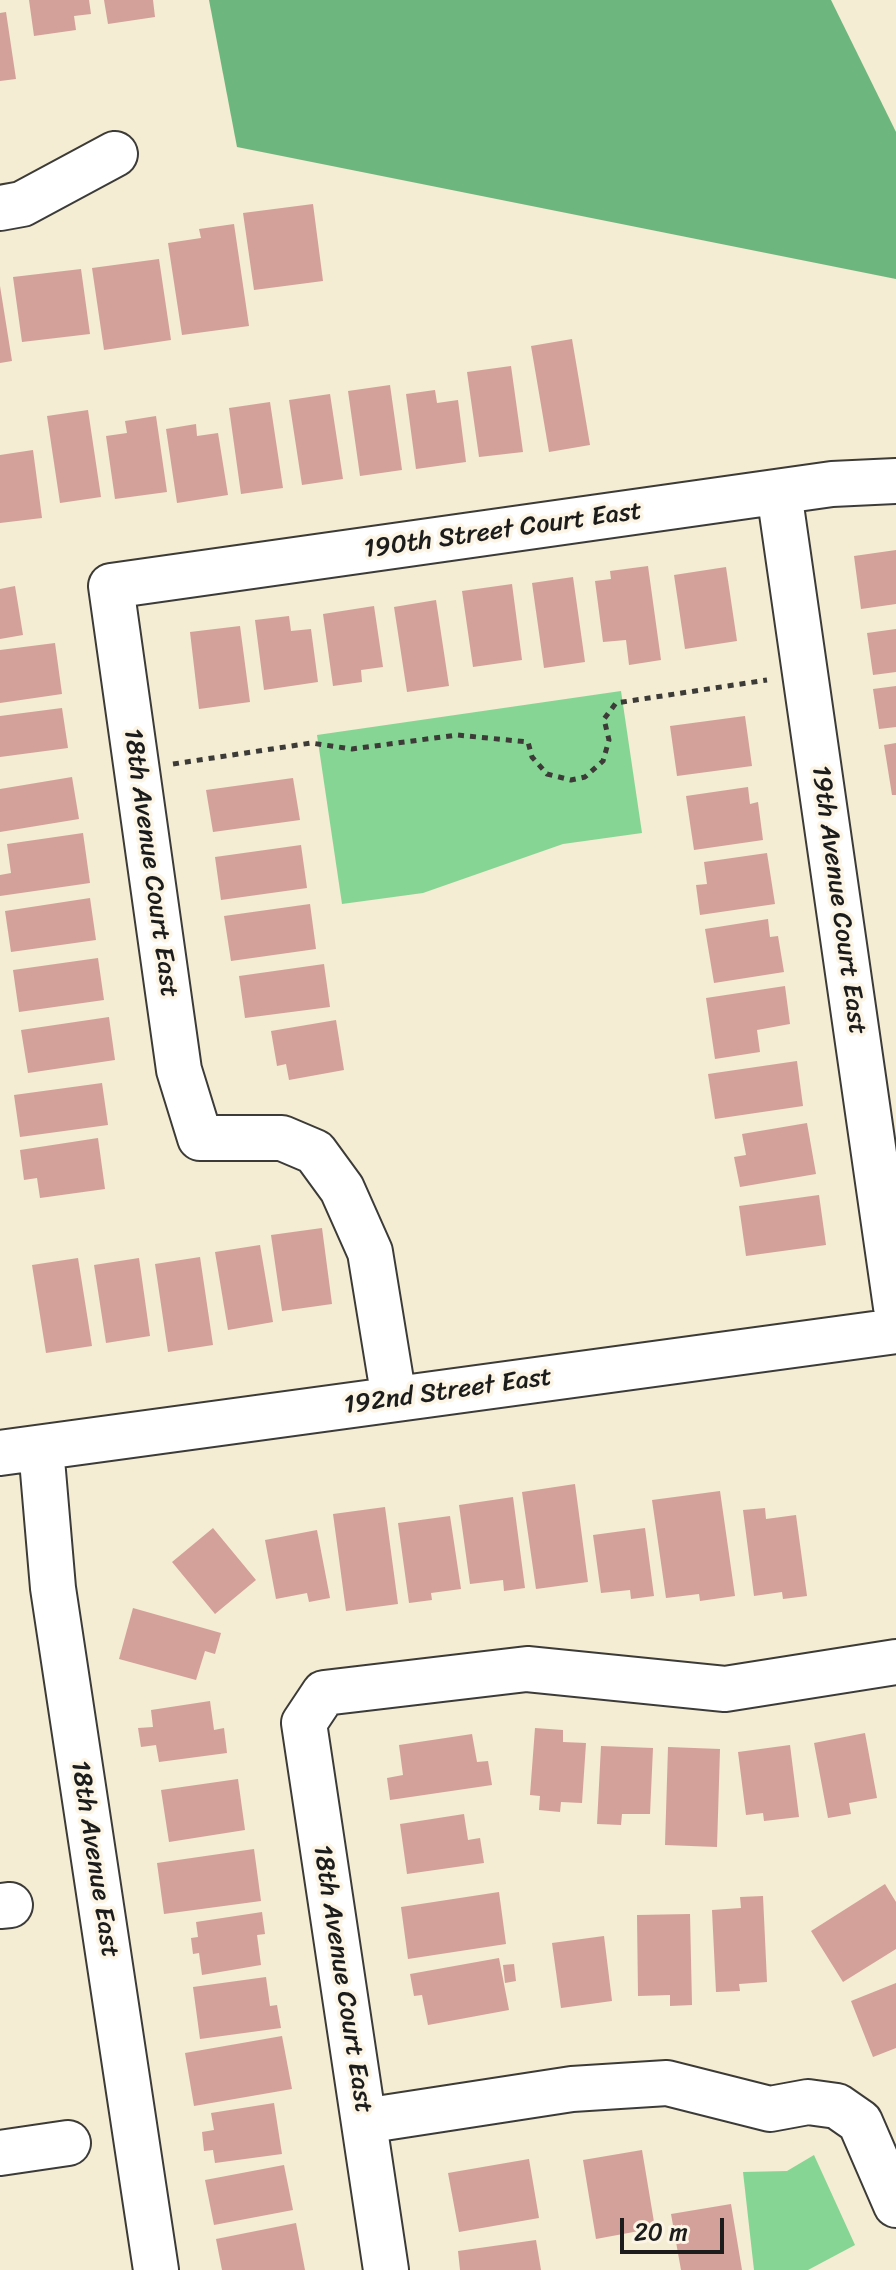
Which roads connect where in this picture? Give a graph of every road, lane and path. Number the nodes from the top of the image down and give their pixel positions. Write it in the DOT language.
graph roads {
  1 [pos="115,154"];
  2 [pos="0,208"];
  3 [pos="896,481"];
  4 [pos="779,492"];
  5 [pos="111,586"];
  6 [pos="805,674"];
  7 [pos="136,770"];
  8 [pos="896,1307"];
  9 [pos="896,1331"];
  10 [pos="394,1399"];
  11 [pos="20,1450"];
  12 [pos="896,1662"];
  13 [pos="364,2121"];
  14 [pos="68,2143"];
  15 [pos="0,2153"];
  16 [pos="896,2205"];
  17 [pos="156,2270"];
  18 [pos="386,2270"];
  1 -- 2 [label="street"];
  3 -- 4 [label="street, 190th Street Court East"];
  4 -- 5 [label="street, 190th Street Court East"];
  4 -- 6 [label="street, 19th Avenue Court East"];
  5 -- 7 [label="street, 18th Avenue Court East"];
  6 -- 7 [label="path"];
  6 -- 8 [label="street, 19th Avenue Court East"];
  7 -- 10 [label="street, 18th Avenue Court East"];
  9 -- 10 [label="street, 192nd Street East"];
  10 -- 11 [label="street, 192nd Street East"];
  11 -- 17 [label="street, 18th Avenue East"];
  12 -- 13 [label="street, 18th Avenue Court East"];
  13 -- 16 [label="street"];
  13 -- 18 [label="street, 18th Avenue Court East"];
  14 -- 15 [label="street"];
}
